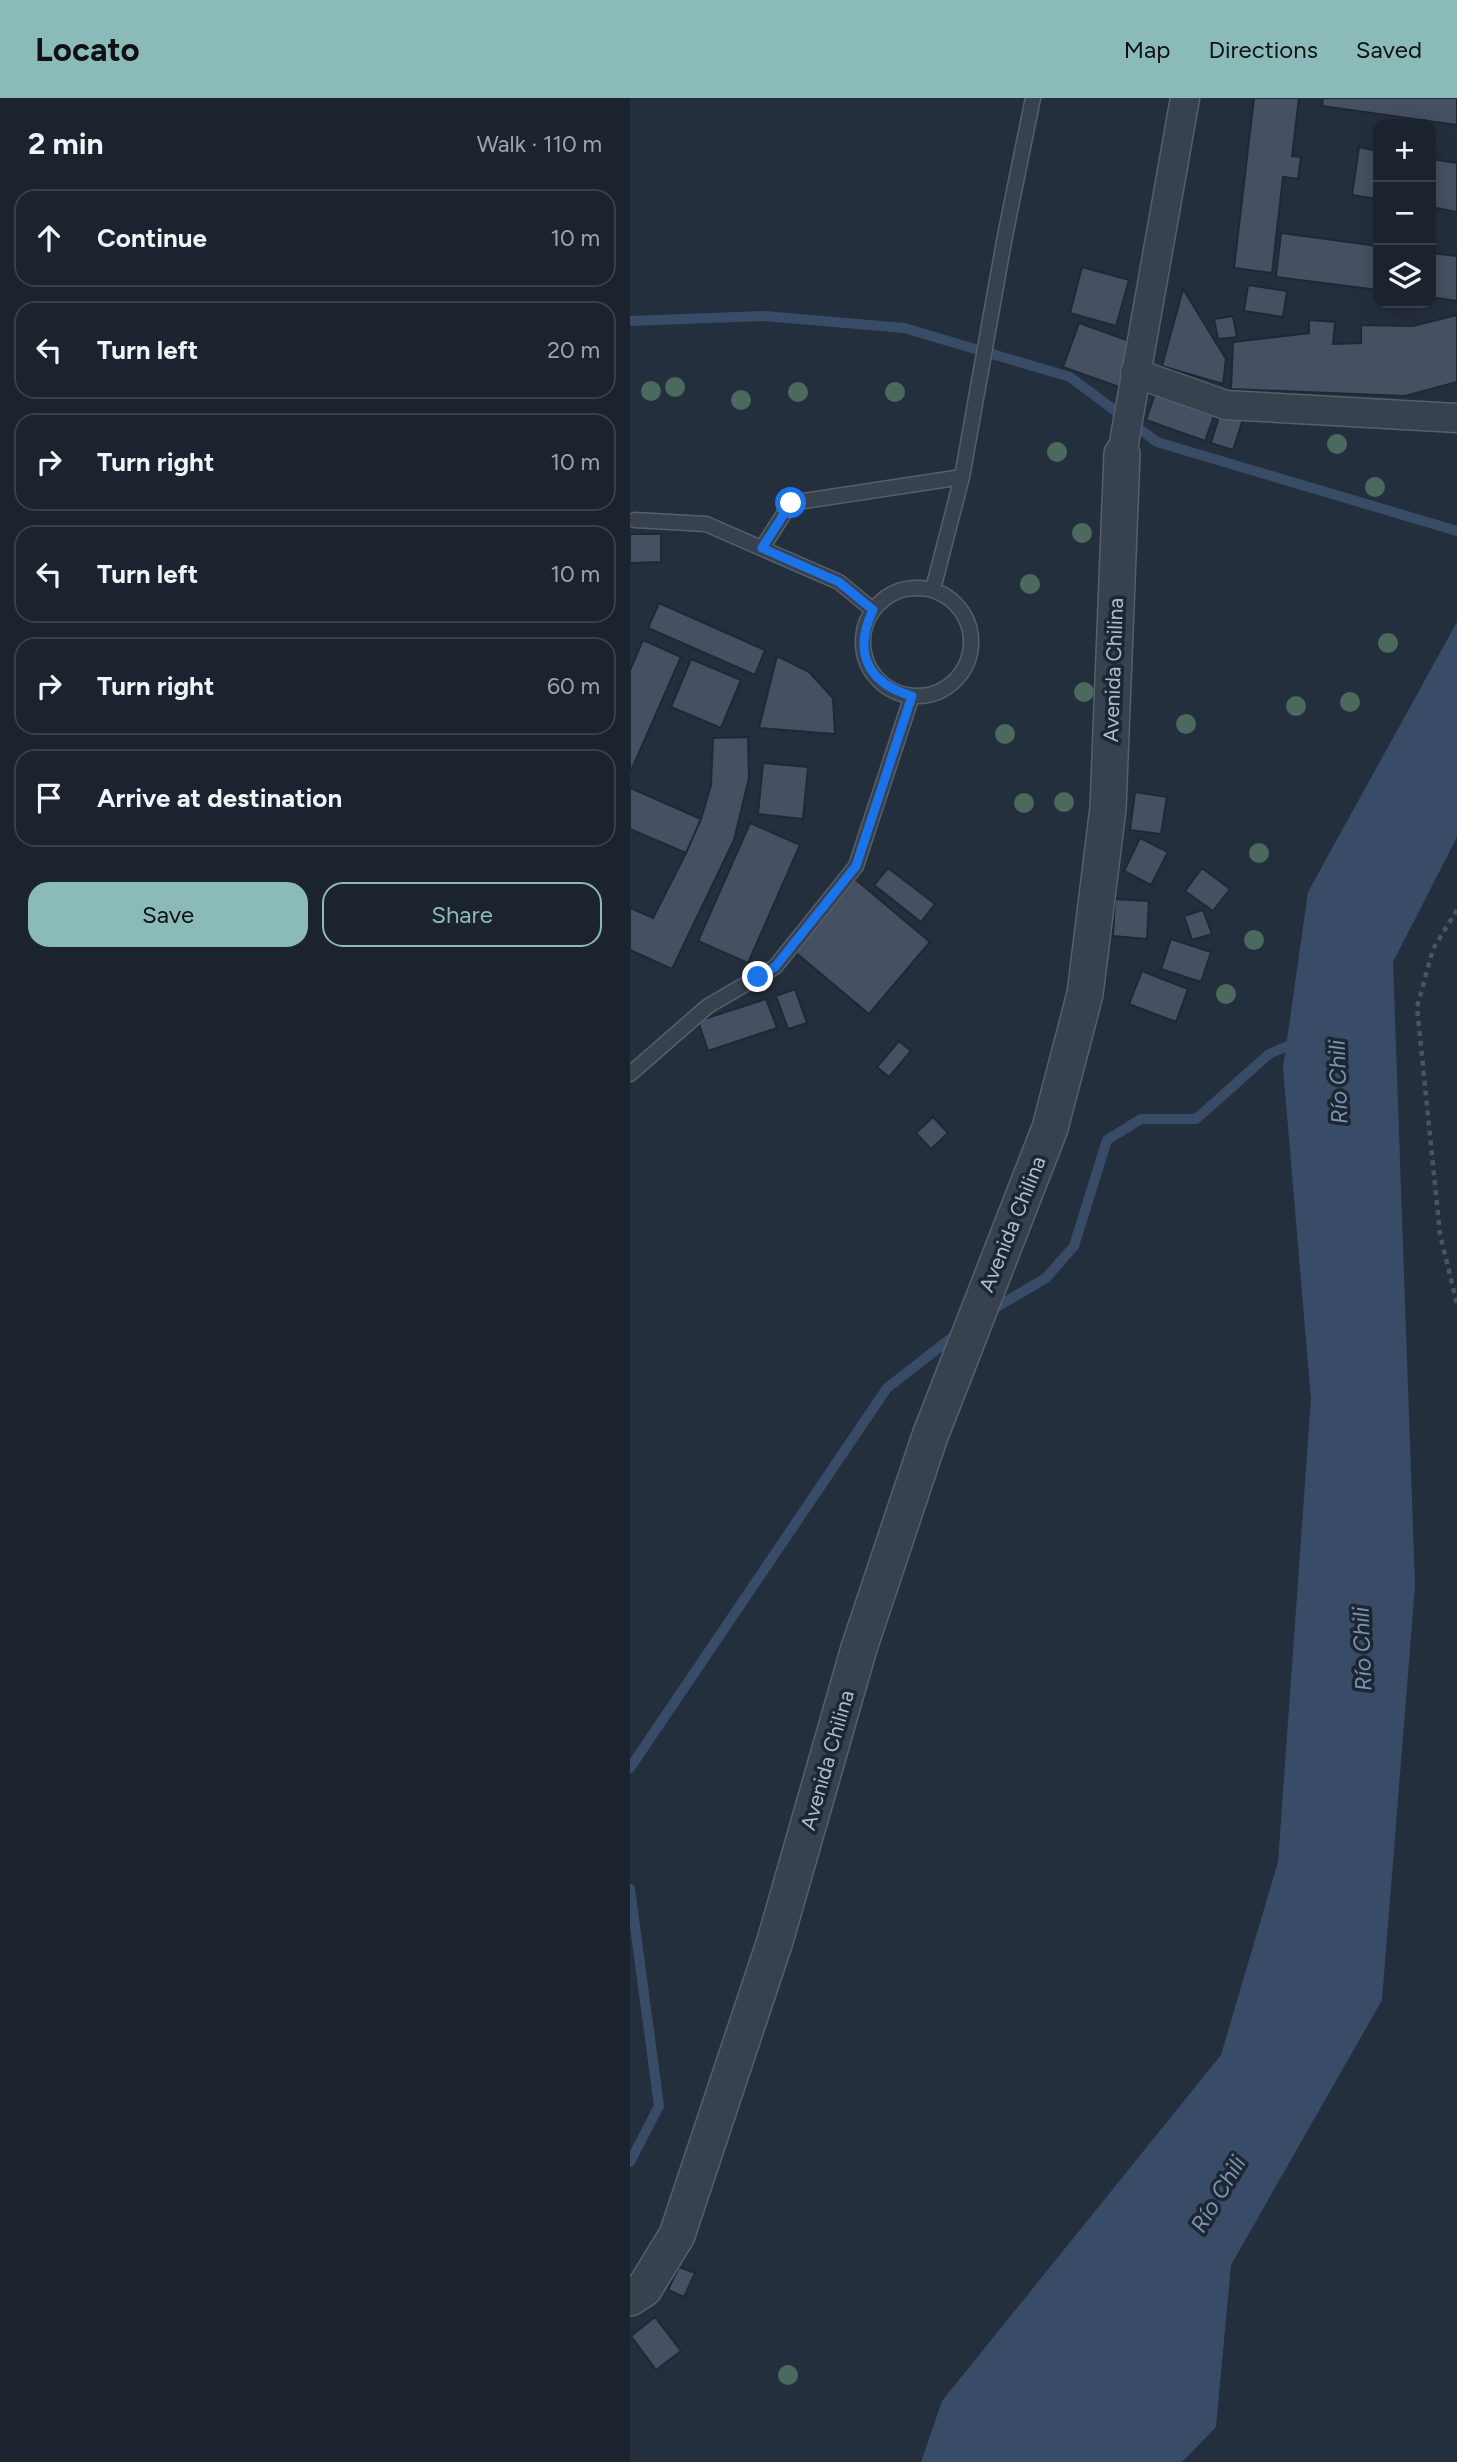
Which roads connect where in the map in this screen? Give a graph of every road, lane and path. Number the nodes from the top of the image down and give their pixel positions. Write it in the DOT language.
graph roads {
  1 [pos="1033,98"];
  2 [pos="1185,98"];
  3 [pos="1135,373"];
  4 [pos="1457,418"];
  5 [pos="1122,454"];
  6 [pos="962,477"];
  7 [pos="635,520"];
  8 [pos="762,548"];
  9 [pos="933,589"];
  10 [pos="873,610"];
  11 [pos="912,696"];
  12 [pos="1457,909"];
  13 [pos="630,1074"];
  14 [pos="1457,1304"];
  15 [pos="630,2298"];
  1 -- 6 [label="lane"];
  2 -- 3 [label="street, Avenida Chilina"];
  3 -- 4 [label="street"];
  3 -- 5 [label="street, Avenida Chilina"];
  5 -- 15 [label="street, Avenida Chilina"];
  6 -- 8 [label="lane"];
  6 -- 9 [label="lane"];
  7 -- 8 [label="lane"];
  8 -- 10 [label="lane"];
  9 -- 10 [label="lane"];
  9 -- 11 [label="lane"];
  10 -- 11 [label="lane"];
  11 -- 13 [label="lane"];
  12 -- 14 [label="path"];
}
